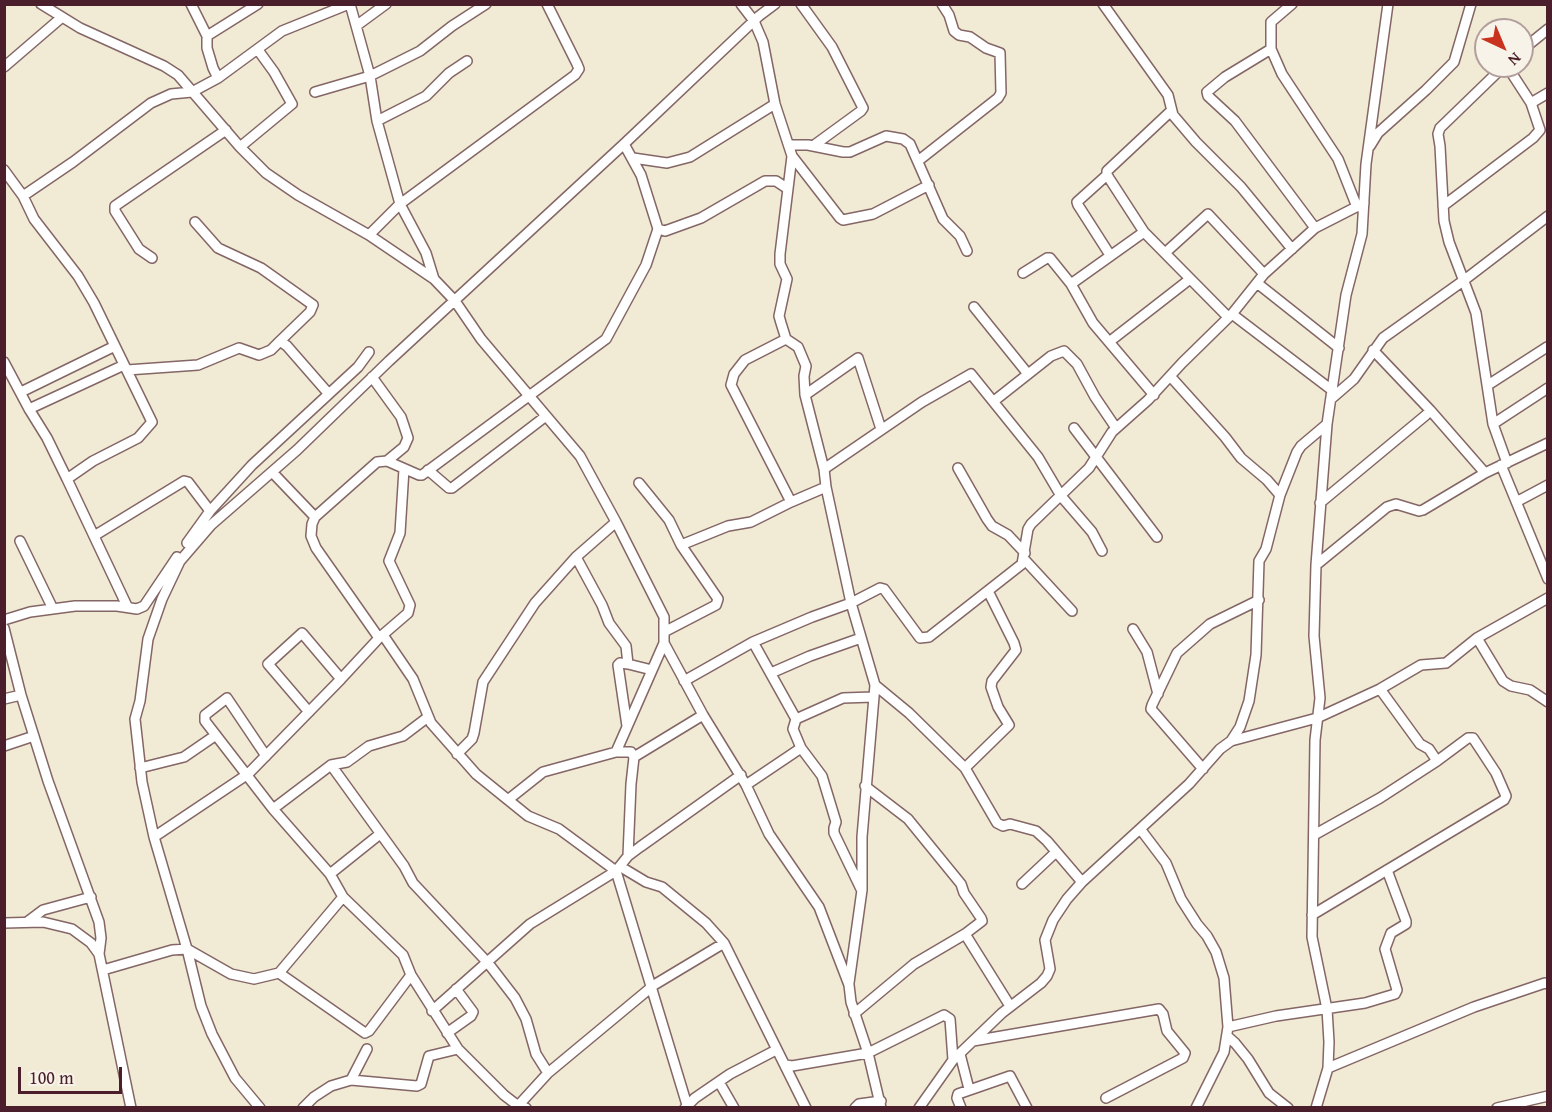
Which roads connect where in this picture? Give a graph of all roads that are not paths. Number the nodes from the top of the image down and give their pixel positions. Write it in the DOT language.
graph roads {
  1 [pos="41,4"];
  2 [pos="191,4"];
  3 [pos="258,4"];
  4 [pos="350,4"];
  5 [pos="386,4"];
  6 [pos="486,4"];
  7 [pos="547,4"];
  8 [pos="741,4"];
  9 [pos="775,4"];
  10 [pos="801,4"];
  11 [pos="942,4"];
  12 [pos="1103,4"];
  13 [pos="1292,4"];
  14 [pos="1388,4"];
  15 [pos="1471,4"];
  16 [pos="61,18"];
  17 [pos="754,21"];
  18 [pos="356,26"];
  19 [pos="1548,29"];
  20 [pos="207,36"];
  21 [pos="1534,40"];
  22 [pos="1271,49"];
  23 [pos="258,51"];
  24 [pos="467,61"];
  25 [pos="4,67"];
  26 [pos="370,76"];
  27 [pos="218,78"];
  28 [pos="1492,78"];
  29 [pos="1513,78"];
  30 [pos="192,92"];
  31 [pos="315,92"];
  32 [pos="1548,93"];
  33 [pos="1531,103"];
  34 [pos="775,104"];
  35 [pos="1171,111"];
  36 [pos="377,121"];
  37 [pos="226,130"];
  38 [pos="624,144"];
  39 [pos="789,145"];
  40 [pos="813,146"];
  41 [pos="240,147"];
  42 [pos="1368,151"];
  43 [pos="792,156"];
  44 [pos="633,158"];
  45 [pos="918,161"];
  46 [pos="4,170"];
  47 [pos="1107,175"];
  48 [pos="929,185"];
  49 [pos="788,189"];
  50 [pos="23,196"];
  51 [pos="400,204"];
  52 [pos="1360,205"];
  53 [pos="1443,206"];
  54 [pos="1548,216"];
  55 [pos="195,222"];
  56 [pos="1315,228"];
  57 [pos="658,229"];
  58 [pos="1144,232"];
  59 [pos="369,235"];
  60 [pos="1292,249"];
  61 [pos="967,251"];
  62 [pos="1165,253"];
  63 [pos="1110,255"];
  64 [pos="152,258"];
  65 [pos="1023,273"];
  66 [pos="1264,274"];
  67 [pos="434,279"];
  68 [pos="1190,279"];
  69 [pos="1463,281"];
  70 [pos="1071,284"];
  71 [pos="1257,284"];
  72 [pos="455,300"];
  73 [pos="974,307"];
  74 [pos="1230,316"];
  75 [pos="786,339"];
  76 [pos="280,341"];
  77 [pos="1108,342"];
  78 [pos="115,346"];
  79 [pos="1547,347"];
  80 [pos="1339,348"];
  81 [pos="1373,350"];
  82 [pos="369,352"];
  83 [pos="4,362"];
  84 [pos="126,367"];
  85 [pos="1028,374"];
  86 [pos="1170,376"];
  87 [pos="372,377"];
  88 [pos="1488,385"];
  89 [pos="1548,388"];
  90 [pos="21,392"];
  91 [pos="328,393"];
  92 [pos="805,395"];
  93 [pos="1154,395"];
  94 [pos="1332,395"];
  95 [pos="530,396"];
  96 [pos="994,401"];
  97 [pos="29,409"];
  98 [pos="1430,410"];
  99 [pos="546,416"];
  100 [pos="1327,424"];
  101 [pos="1493,424"];
  102 [pos="1074,428"];
  103 [pos="1116,428"];
  104 [pos="881,429"];
  105 [pos="1548,443"];
  106 [pos="1096,457"];
  107 [pos="387,461"];
  108 [pos="1504,464"];
  109 [pos="958,468"];
  110 [pos="824,469"];
  111 [pos="404,470"];
  112 [pos="428,470"];
  113 [pos="272,472"];
  114 [pos="1485,473"];
  115 [pos="67,479"];
  116 [pos="639,483"];
  117 [pos="1548,485"];
  118 [pos="826,487"];
  119 [pos="1280,495"];
  120 [pos="1060,496"];
  121 [pos="1518,501"];
  122 [pos="791,502"];
  123 [pos="1320,503"];
  124 [pos="210,512"];
  125 [pos="315,517"];
  126 [pos="616,522"];
  127 [pos="94,536"];
  128 [pos="1157,537"];
  129 [pos="20,541"];
  130 [pos="681,545"];
  131 [pos="1102,551"];
  132 [pos="1025,556"];
  133 [pos="576,557"];
  134 [pos="1316,565"];
  135 [pos="1548,579"];
  136 [pos="988,591"];
  137 [pos="1548,598"];
  138 [pos="1259,600"];
  139 [pos="851,603"];
  140 [pos="127,606"];
  141 [pos="53,609"];
  142 [pos="1072,610"];
  143 [pos="4,620"];
  144 [pos="4,628"];
  145 [pos="1133,629"];
  146 [pos="664,632"];
  147 [pos="381,636"];
  148 [pos="861,638"];
  149 [pos="1477,638"];
  150 [pos="753,642"];
  151 [pos="664,644"];
  152 [pos="628,664"];
  153 [pos="652,670"];
  154 [pos="771,673"];
  155 [pos="342,679"];
  156 [pos="684,681"];
  157 [pos="875,685"];
  158 [pos="1380,689"];
  159 [pos="1158,694"];
  160 [pos="21,695"];
  161 [pos="873,697"];
  162 [pos="4,699"];
  163 [pos="1548,702"];
  164 [pos="309,712"];
  165 [pos="703,715"];
  166 [pos="428,717"];
  167 [pos="1317,718"];
  168 [pos="796,719"];
  169 [pos="627,726"];
  170 [pos="216,735"];
  171 [pos="34,736"];
  172 [pos="1230,741"];
  173 [pos="4,746"];
  174 [pos="801,748"];
  175 [pos="616,752"];
  176 [pos="457,754"];
  177 [pos="266,756"];
  178 [pos="634,757"];
  179 [pos="1437,760"];
  180 [pos="331,765"];
  181 [pos="140,768"];
  182 [pos="965,768"];
  183 [pos="1203,769"];
  184 [pos="248,774"];
  185 [pos="741,775"];
  186 [pos="746,785"];
  187 [pos="865,786"];
  188 [pos="509,799"];
  189 [pos="273,809"];
  190 [pos="1141,830"];
  191 [pos="380,834"];
  192 [pos="1314,835"];
  193 [pos="154,837"];
  194 [pos="1056,852"];
  195 [pos="628,856"];
  196 [pos="618,869"];
  197 [pos="1387,870"];
  198 [pos="330,874"];
  199 [pos="1082,882"];
  200 [pos="1022,884"];
  201 [pos="862,890"];
  202 [pos="91,897"];
  203 [pos="343,897"];
  204 [pos="1312,915"];
  205 [pos="4,922"];
  206 [pos="27,922"];
  207 [pos="965,934"];
  208 [pos="724,943"];
  209 [pos="187,949"];
  210 [pos="99,954"];
  211 [pos="488,963"];
  212 [pos="103,970"];
  213 [pos="279,973"];
  214 [pos="411,975"];
  215 [pos="1548,984"];
  216 [pos="849,985"];
  217 [pos="652,987"];
  218 [pos="456,989"];
  219 [pos="1010,1006"];
  220 [pos="1327,1009"];
  221 [pos="432,1011"];
  222 [pos="854,1014"];
  223 [pos="1227,1031"];
  224 [pos="447,1033"];
  225 [pos="973,1041"];
  226 [pos="367,1049"];
  227 [pos="458,1049"];
  228 [pos="776,1050"];
  229 [pos="868,1053"];
  230 [pos="957,1057"];
  231 [pos="786,1065"];
  232 [pos="1328,1068"];
  233 [pos="548,1073"];
  234 [pos="351,1080"];
  235 [pos="719,1082"];
  236 [pos="969,1089"];
  237 [pos="1548,1096"];
  238 [pos="1106,1098"];
  239 [pos="881,1104"];
  240 [pos="686,1106"];
  241 [pos="131,1107"];
  242 [pos="260,1107"];
  243 [pos="303,1107"];
  244 [pos="519,1107"];
  245 [pos="734,1107"];
  246 [pos="806,1107"];
  247 [pos="855,1107"];
  248 [pos="920,1107"];
  249 [pos="961,1107"];
  250 [pos="1027,1107"];
  251 [pos="1196,1107"];
  252 [pos="1288,1107"];
  253 [pos="1317,1107"];
  254 [pos="1497,1107"];
  1 -- 16 [label="street"];
  2 -- 20 [label="street"];
  3 -- 20 [label="street"];
  4 -- 18 [label="street"];
  4 -- 23 [label="street"];
  5 -- 18 [label="street"];
  6 -- 26 [label="street"];
  7 -- 51 [label="street"];
  8 -- 17 [label="street"];
  9 -- 17 [label="street"];
  10 -- 40 [label="street"];
  11 -- 45 [label="street"];
  12 -- 35 [label="street"];
  13 -- 22 [label="street"];
  14 -- 42 [label="street"];
  15 -- 42 [label="street"];
  16 -- 25 [label="street"];
  16 -- 30 [label="street"];
  17 -- 34 [label="street"];
  17 -- 38 [label="street"];
  18 -- 26 [label="street"];
  19 -- 21 [label="street"];
  20 -- 27 [label="street"];
  22 -- 52 [label="street"];
  22 -- 56 [label="street"];
  23 -- 27 [label="street"];
  23 -- 41 [label="street"];
  24 -- 36 [label="street"];
  26 -- 31 [label="street"];
  26 -- 36 [label="street"];
  27 -- 30 [label="street"];
  28 -- 53 [label="street"];
  29 -- 33 [label="street"];
  30 -- 37 [label="street"];
  30 -- 50 [label="street"];
  32 -- 33 [label="street"];
  33 -- 53 [label="street"];
  34 -- 39 [label="street"];
  34 -- 44 [label="street"];
  35 -- 47 [label="street"];
  35 -- 60 [label="street"];
  36 -- 51 [label="street"];
  37 -- 41 [label="street"];
  37 -- 64 [label="street"];
  38 -- 44 [label="street"];
  38 -- 72 [label="street"];
  39 -- 40 [label="street"];
  39 -- 43 [label="street"];
  40 -- 45 [label="street"];
  41 -- 59 [label="street"];
  42 -- 52 [label="street"];
  43 -- 48 [label="street"];
  43 -- 49 [label="street"];
  44 -- 57 [label="street"];
  45 -- 48 [label="street"];
  46 -- 50 [label="street"];
  47 -- 58 [label="street"];
  47 -- 63 [label="street"];
  48 -- 61 [label="street"];
  49 -- 57 [label="street"];
  49 -- 75 [label="street"];
  50 -- 78 [label="street"];
  51 -- 59 [label="street"];
  51 -- 67 [label="street"];
  52 -- 56 [label="street"];
  52 -- 80 [label="street"];
  53 -- 69 [label="street"];
  54 -- 69 [label="street"];
  55 -- 76 [label="street"];
  56 -- 60 [label="street"];
  57 -- 95 [label="street"];
  58 -- 62 [label="street"];
  58 -- 63 [label="street"];
  59 -- 67 [label="street"];
  60 -- 66 [label="street"];
  62 -- 66 [label="street"];
  62 -- 68 [label="street"];
  63 -- 70 [label="street"];
  65 -- 70 [label="street"];
  66 -- 71 [label="street"];
  67 -- 72 [label="street"];
  68 -- 74 [label="street"];
  68 -- 77 [label="street"];
  69 -- 81 [label="street"];
  69 -- 88 [label="street"];
  70 -- 77 [label="street"];
  71 -- 74 [label="street"];
  71 -- 80 [label="street"];
  72 -- 87 [label="street"];
  72 -- 95 [label="street"];
  73 -- 85 [label="street"];
  74 -- 86 [label="street"];
  74 -- 94 [label="street"];
  75 -- 92 [label="street"];
  75 -- 122 [label="street"];
  76 -- 84 [label="street"];
  76 -- 91 [label="street"];
  77 -- 93 [label="street"];
  78 -- 84 [label="street"];
  78 -- 90 [label="street"];
  79 -- 88 [label="street"];
  80 -- 94 [label="street"];
  81 -- 94 [label="street"];
  81 -- 98 [label="street"];
  82 -- 91 [label="street"];
  83 -- 90 [label="street"];
  84 -- 97 [label="street"];
  84 -- 115 [label="street"];
  85 -- 96 [label="street"];
  85 -- 103 [label="street"];
  86 -- 93 [label="street"];
  86 -- 119 [label="street"];
  87 -- 107 [label="street"];
  87 -- 113 [label="street"];
  88 -- 101 [label="street"];
  89 -- 101 [label="street"];
  90 -- 97 [label="street"];
  91 -- 124 [label="street"];
  92 -- 104 [label="street"];
  92 -- 110 [label="street"];
  93 -- 103 [label="street"];
  94 -- 100 [label="street"];
  95 -- 99 [label="street"];
  95 -- 112 [label="street"];
  96 -- 104 [label="street"];
  96 -- 120 [label="street"];
  97 -- 115 [label="street"];
  98 -- 114 [label="street"];
  98 -- 123 [label="street"];
  99 -- 112 [label="street"];
  99 -- 126 [label="street"];
  100 -- 119 [label="street"];
  100 -- 123 [label="street"];
  101 -- 108 [label="street"];
  102 -- 106 [label="street"];
  103 -- 106 [label="street"];
  104 -- 110 [label="street"];
  105 -- 108 [label="street"];
  106 -- 120 [label="street"];
  106 -- 128 [label="street"];
  107 -- 111 [label="street"];
  107 -- 125 [label="street"];
  108 -- 114 [label="street"];
  108 -- 121 [label="street"];
  109 -- 132 [label="street"];
  110 -- 118 [label="street"];
  111 -- 112 [label="street"];
  111 -- 147 [label="street"];
  113 -- 125 [label="street"];
  113 -- 181 [label="street"];
  114 -- 134 [label="street"];
  115 -- 127 [label="street"];
  116 -- 130 [label="street"];
  117 -- 121 [label="street"];
  118 -- 122 [label="street"];
  118 -- 139 [label="street"];
  119 -- 138 [label="street"];
  120 -- 131 [label="street"];
  120 -- 132 [label="street"];
  121 -- 135 [label="street"];
  122 -- 130 [label="street"];
  123 -- 134 [label="street"];
  124 -- 127 [label="street"];
  124 -- 140 [label="street"];
  125 -- 147 [label="street"];
  126 -- 133 [label="street"];
  126 -- 146 [label="street"];
  127 -- 140 [label="street"];
  129 -- 141 [label="street"];
  130 -- 146 [label="street"];
  132 -- 136 [label="street"];
  132 -- 142 [label="street"];
  133 -- 152 [label="street"];
  133 -- 176 [label="street"];
  134 -- 167 [label="street"];
  136 -- 139 [label="street"];
  136 -- 182 [label="street"];
  137 -- 149 [label="street"];
  138 -- 159 [label="street"];
  138 -- 172 [label="street"];
  139 -- 148 [label="street"];
  139 -- 150 [label="street"];
  140 -- 141 [label="street"];
  141 -- 143 [label="street"];
  144 -- 160 [label="street"];
  145 -- 159 [label="street"];
  146 -- 151 [label="street"];
  147 -- 155 [label="street"];
  147 -- 166 [label="street"];
  148 -- 154 [label="street"];
  148 -- 157 [label="street"];
  149 -- 158 [label="street"];
  149 -- 163 [label="street"];
  150 -- 154 [label="street"];
  150 -- 156 [label="street"];
  151 -- 153 [label="street"];
  151 -- 156 [label="street"];
  152 -- 153 [label="street"];
  152 -- 169 [label="street"];
  153 -- 169 [label="street"];
  154 -- 168 [label="street"];
  155 -- 164 [label="street"];
  155 -- 164 [label="street"];
  156 -- 165 [label="street"];
  157 -- 161 [label="street"];
  157 -- 182 [label="street"];
  158 -- 167 [label="street"];
  158 -- 179 [label="street"];
  159 -- 183 [label="street"];
  160 -- 162 [label="street"];
  160 -- 171 [label="street"];
  161 -- 168 [label="street"];
  161 -- 187 [label="street"];
  164 -- 177 [label="street"];
  165 -- 178 [label="street"];
  165 -- 185 [label="street"];
  166 -- 176 [label="street"];
  166 -- 180 [label="street"];
  167 -- 172 [label="street"];
  167 -- 192 [label="street"];
  168 -- 174 [label="street"];
  169 -- 175 [label="street"];
  170 -- 177 [label="street"];
  170 -- 181 [label="street"];
  170 -- 184 [label="street"];
  171 -- 173 [label="street"];
  171 -- 202 [label="street"];
  172 -- 183 [label="street"];
  174 -- 186 [label="street"];
  174 -- 201 [label="street"];
  175 -- 178 [label="street"];
  175 -- 188 [label="street"];
  176 -- 188 [label="street"];
  177 -- 184 [label="street"];
  178 -- 195 [label="street"];
  179 -- 192 [label="street"];
  179 -- 197 [label="street"];
  180 -- 189 [label="street"];
  180 -- 191 [label="street"];
  181 -- 193 [label="street"];
  182 -- 194 [label="street"];
  183 -- 190 [label="street"];
  184 -- 189 [label="street"];
  184 -- 193 [label="street"];
  185 -- 186 [label="street"];
  185 -- 195 [label="street"];
  186 -- 216 [label="street"];
  187 -- 201 [label="street"];
  187 -- 207 [label="street"];
  188 -- 196 [label="street"];
  189 -- 198 [label="street"];
  190 -- 199 [label="street"];
  190 -- 223 [label="street"];
  191 -- 198 [label="street"];
  191 -- 211 [label="street"];
  192 -- 204 [label="street"];
  193 -- 209 [label="street"];
  194 -- 199 [label="street"];
  194 -- 200 [label="street"];
  195 -- 196 [label="street"];
  196 -- 208 [label="street"];
  196 -- 211 [label="street"];
  196 -- 217 [label="street"];
  197 -- 204 [label="street"];
  197 -- 220 [label="street"];
  198 -- 203 [label="street"];
  199 -- 219 [label="street"];
  201 -- 216 [label="street"];
  202 -- 206 [label="street"];
  202 -- 210 [label="street"];
  203 -- 213 [label="street"];
  203 -- 214 [label="street"];
  204 -- 220 [label="street"];
  205 -- 206 [label="street"];
  206 -- 210 [label="street"];
  207 -- 219 [label="street"];
  207 -- 222 [label="street"];
  208 -- 217 [label="street"];
  208 -- 228 [label="street"];
  209 -- 212 [label="street"];
  209 -- 213 [label="street"];
  209 -- 242 [label="street"];
  210 -- 212 [label="street"];
  211 -- 218 [label="street"];
  211 -- 233 [label="street"];
  212 -- 241 [label="street"];
  213 -- 214 [label="street"];
  214 -- 221 [label="street"];
  215 -- 232 [label="street"];
  216 -- 222 [label="street"];
  217 -- 233 [label="street"];
  217 -- 240 [label="street"];
  218 -- 221 [label="street"];
  218 -- 224 [label="street"];
  219 -- 225 [label="street"];
  220 -- 223 [label="street"];
  220 -- 232 [label="street"];
  221 -- 224 [label="street"];
  222 -- 229 [label="street"];
  223 -- 251 [label="street"];
  223 -- 252 [label="street"];
  224 -- 227 [label="street"];
  225 -- 230 [label="street"];
  225 -- 238 [label="street"];
  226 -- 234 [label="street"];
  227 -- 234 [label="street"];
  227 -- 244 [label="street"];
  228 -- 231 [label="street"];
  228 -- 235 [label="street"];
  229 -- 230 [label="street"];
  229 -- 231 [label="street"];
  229 -- 239 [label="street"];
  230 -- 236 [label="street"];
  230 -- 248 [label="street"];
  231 -- 246 [label="street"];
  232 -- 253 [label="street"];
  233 -- 244 [label="street"];
  234 -- 243 [label="street"];
  235 -- 240 [label="street"];
  235 -- 245 [label="street"];
  236 -- 249 [label="street"];
  236 -- 250 [label="street"];
  237 -- 254 [label="street"];
  239 -- 247 [label="street"];
}
